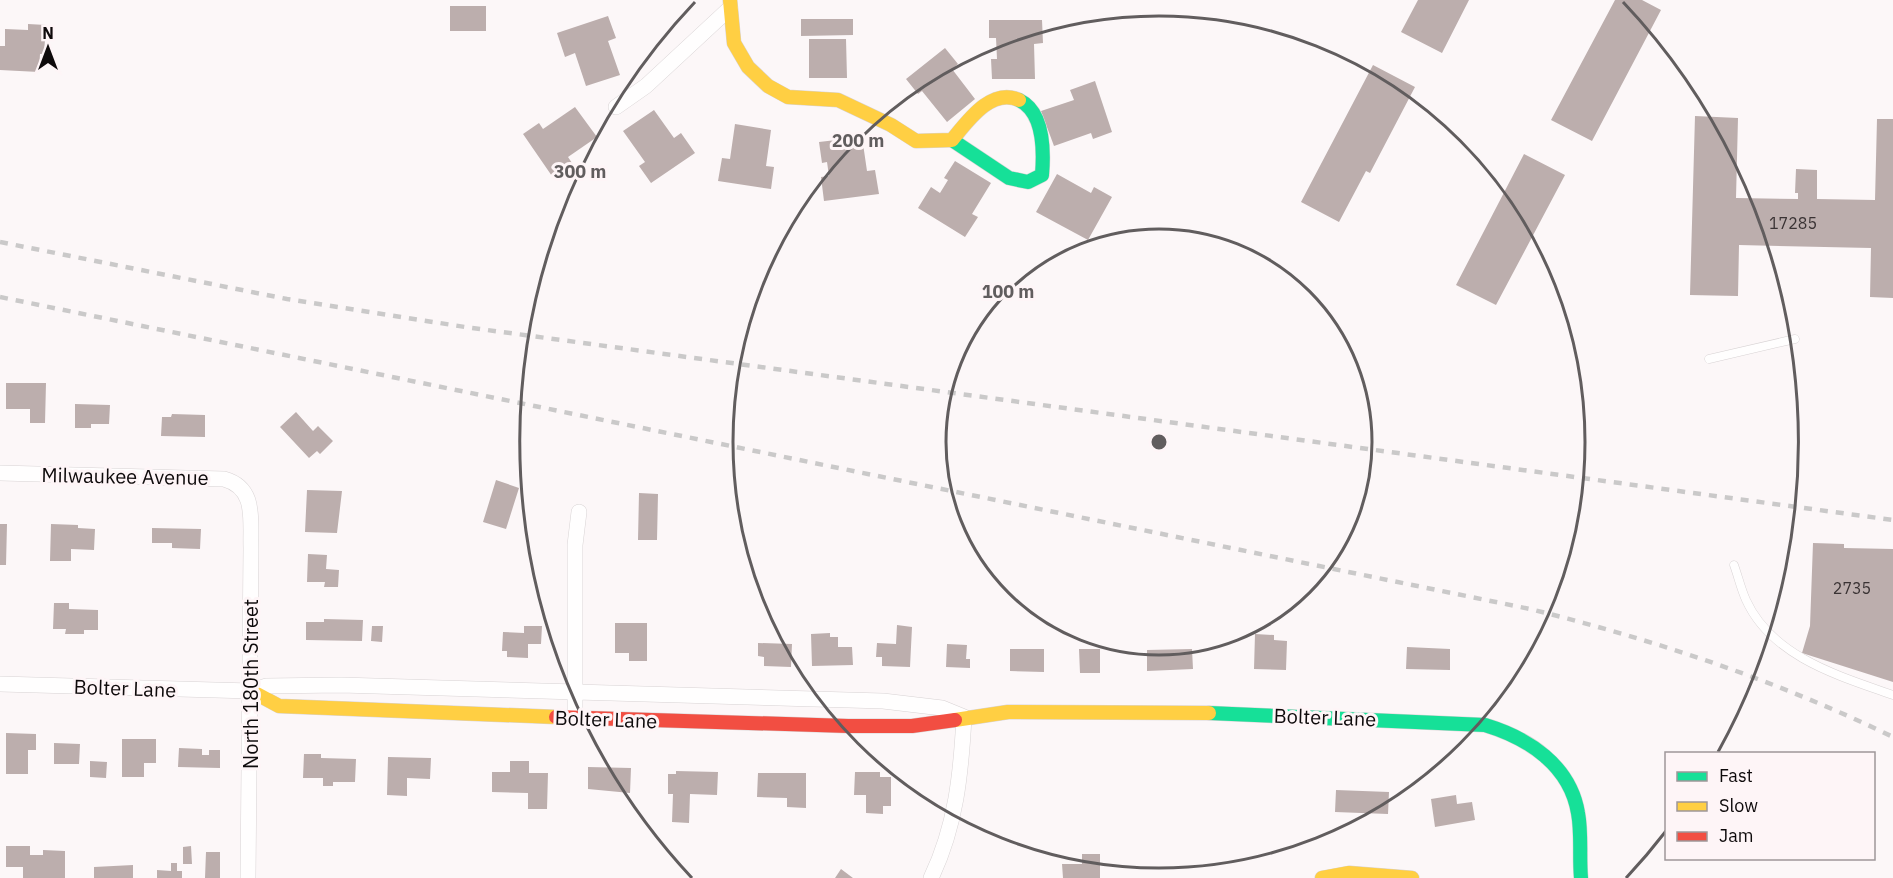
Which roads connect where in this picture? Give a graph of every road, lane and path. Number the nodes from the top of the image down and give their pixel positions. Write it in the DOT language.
graph roads {
  1 [pos="726,3"];
  2 [pos="615,107"];
  3 [pos="952,140"];
  4 [pos="1795,339"];
  5 [pos="1709,359"];
  6 [pos="0,473"];
  7 [pos="246,491"];
  8 [pos="579,512"];
  9 [pos="1734,565"];
  10 [pos="0,684"];
  11 [pos="251,691"];
  12 [pos="575,692"];
  13 [pos="1893,695"];
  14 [pos="575,717"];
  15 [pos="964,717"];
  16 [pos="248,878"];
  17 [pos="931,878"];
  18 [pos="1322,878"];
  19 [pos="1412,878"];
  20 [pos="1581,878"];
  1 -- 2 [label="street"];
  1 -- 3 [label="street"];
  3 -- 3 [label="street"];
  4 -- 5 [label="lane"];
  6 -- 7 [label="street, Milwaukee Avenue"];
  7 -- 11 [label="street, North 180th Street"];
  8 -- 12 [label="street"];
  9 -- 13 [label="lane"];
  10 -- 11 [label="street, Bolter Lane"];
  11 -- 12 [label="street, Bolter Lane"];
  11 -- 14 [label="street, Bolter Lane"];
  11 -- 16 [label="street, North 180th Street"];
  12 -- 14 [label="street"];
  12 -- 15 [label="street, Bolter Lane"];
  14 -- 15 [label="street, Bolter Lane"];
  15 -- 17 [label="street"];
  15 -- 20 [label="street, Bolter Lane"];
  18 -- 19 [label="street"];
}
